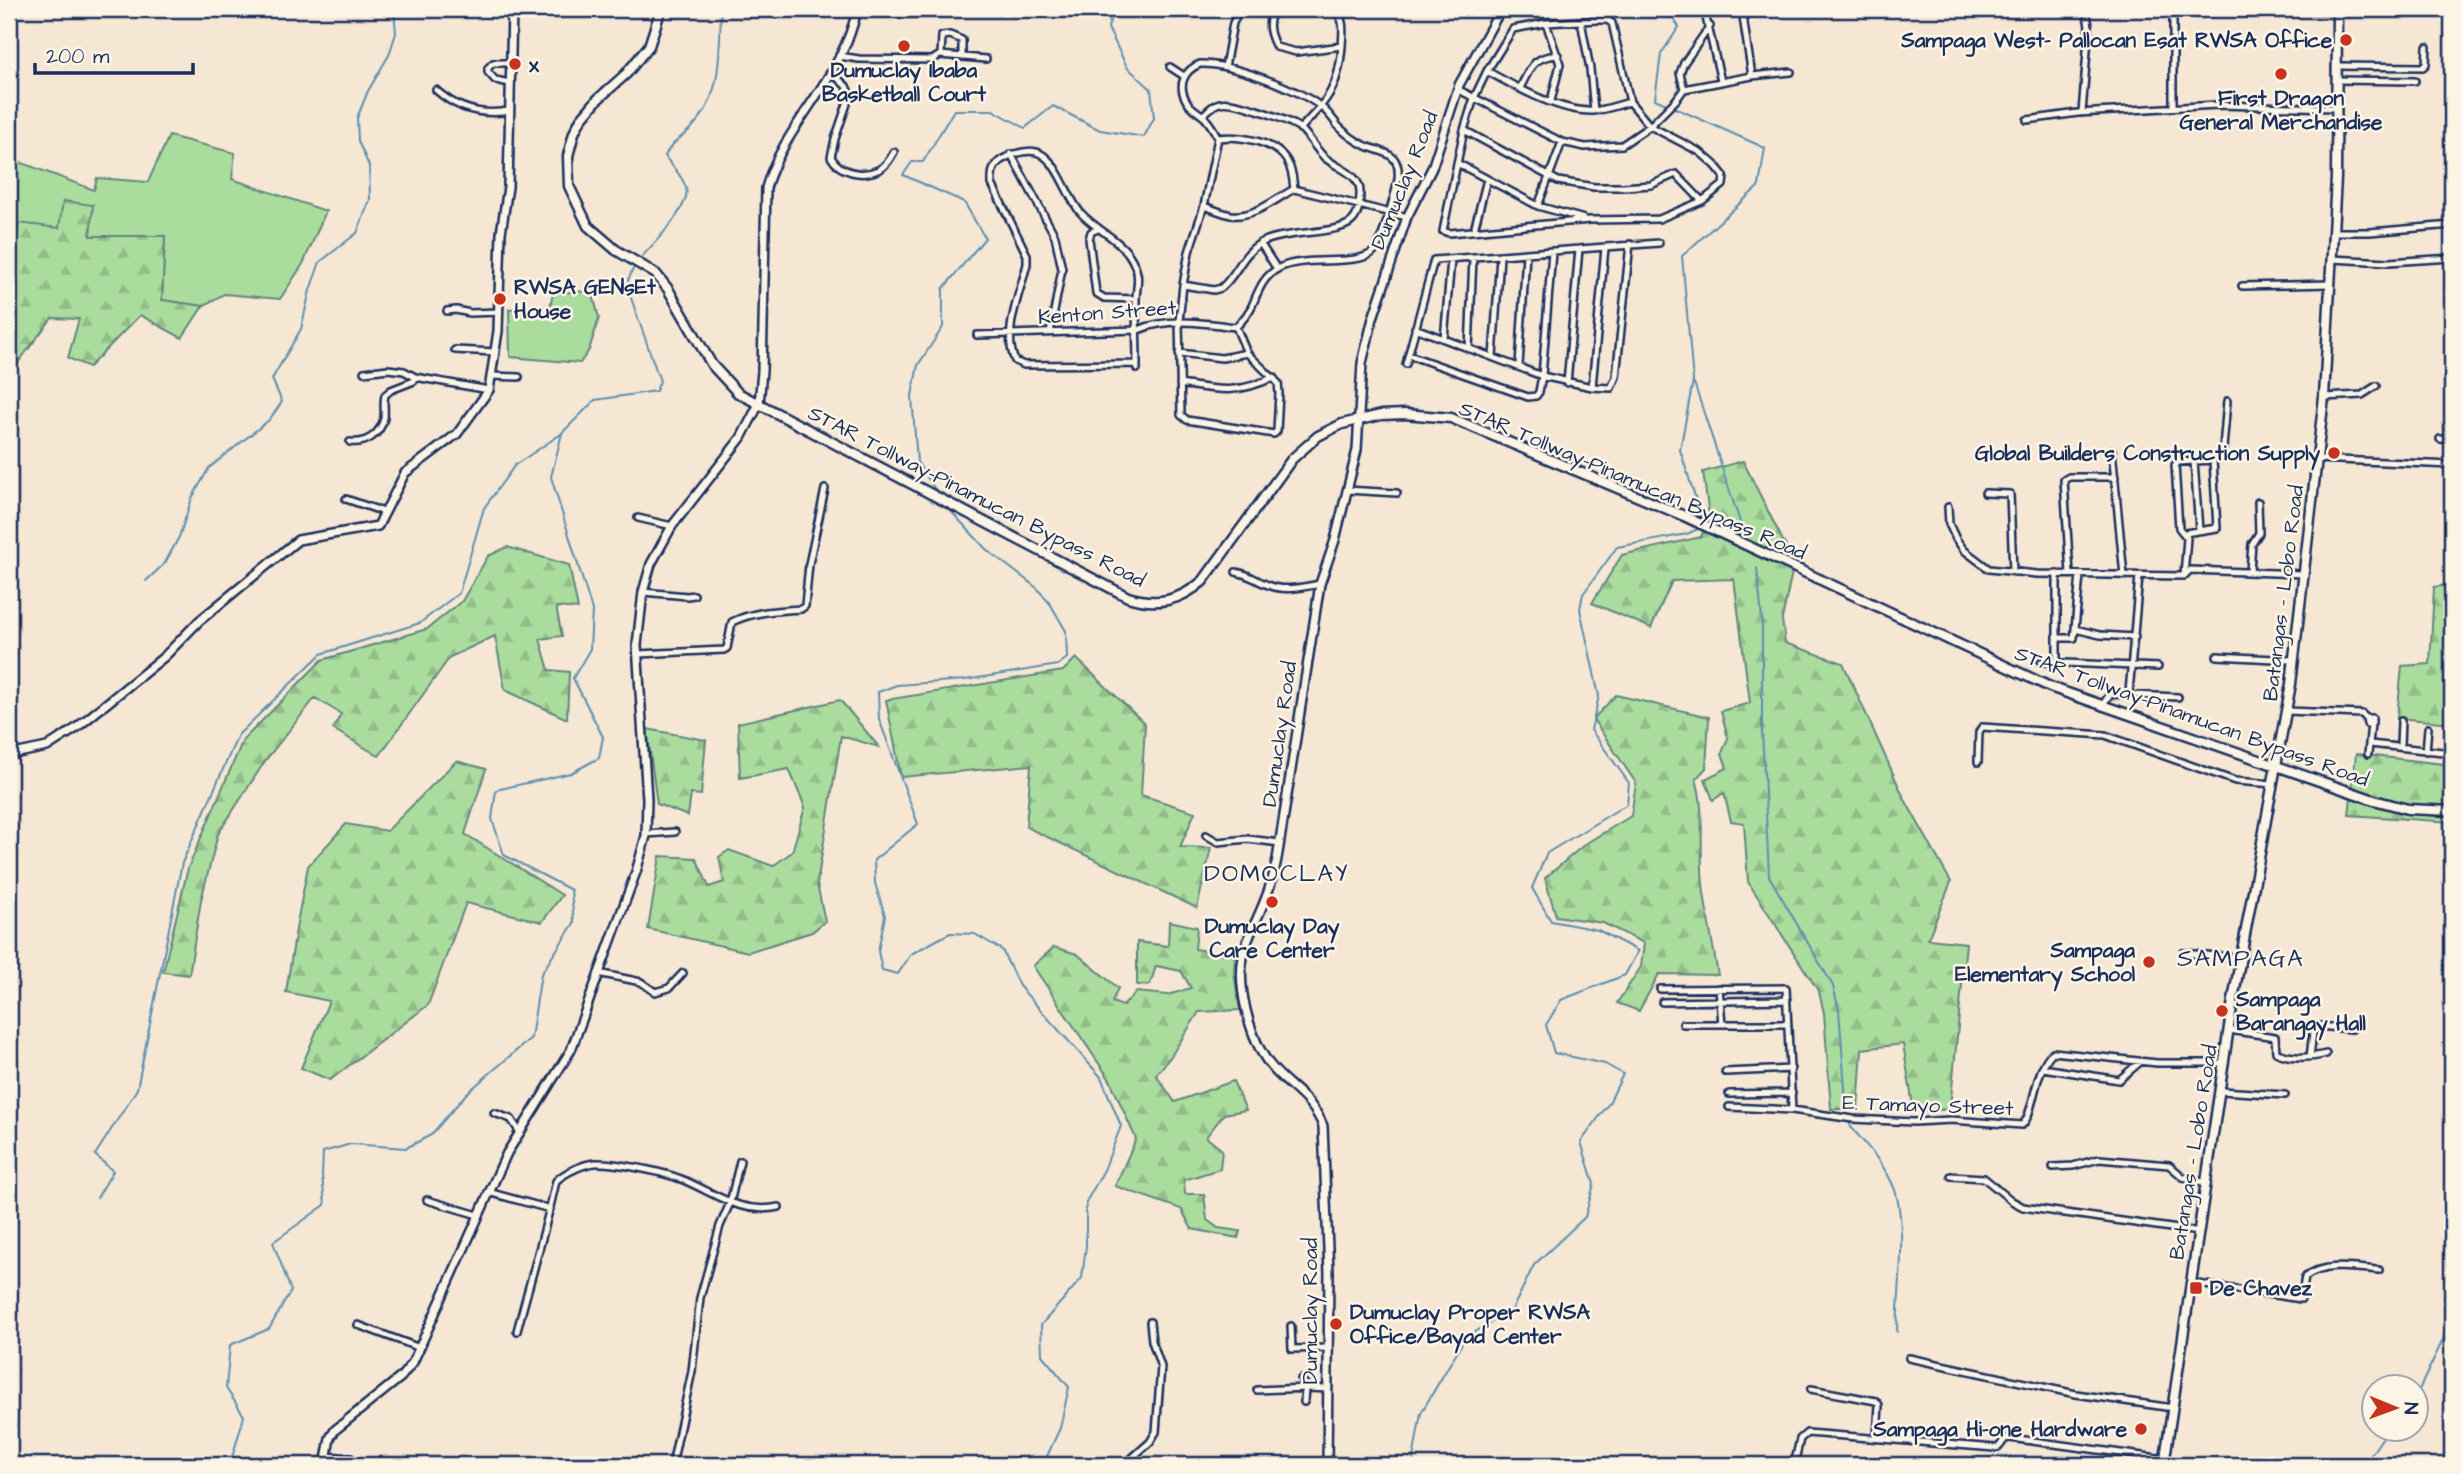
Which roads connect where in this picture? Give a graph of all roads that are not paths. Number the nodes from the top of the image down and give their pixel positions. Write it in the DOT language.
graph roads {
  1 [pos="512,9"];
  2 [pos="661,9"];
  3 [pos="956,9"];
  4 [pos="1240,9"];
  5 [pos="1276,9"];
  6 [pos="1335,9"];
  7 [pos="1501,9"];
  8 [pos="1704,9"];
  9 [pos="1740,9"];
  10 [pos="1766,9"];
  11 [pos="2087,9"];
  12 [pos="2172,9"];
  13 [pos="857,10"];
  14 [pos="2299,10"];
  15 [pos="2337,10"];
  16 [pos="1744,17"];
  17 [pos="1581,21"];
  18 [pos="1546,23"];
  19 [pos="1710,26"];
  20 [pos="1342,46"];
  21 [pos="2427,47"];
  22 [pos="941,55"];
  23 [pos="1558,55"];
  24 [pos="839,56"];
  25 [pos="962,57"];
  26 [pos="986,59"];
  27 [pos="510,63"];
  28 [pos="2337,66"];
  29 [pos="1170,67"];
  30 [pos="1225,67"];
  31 [pos="1487,71"];
  32 [pos="1791,72"];
  33 [pos="832,74"];
  34 [pos="1184,75"];
  35 [pos="1752,76"];
  36 [pos="2337,80"];
  37 [pos="1721,81"];
  38 [pos="2415,81"];
  39 [pos="510,83"];
  40 [pos="1458,87"];
  41 [pos="1520,88"];
  42 [pos="1684,89"];
  43 [pos="436,90"];
  44 [pos="1476,97"];
  45 [pos="1552,101"];
  46 [pos="1630,102"];
  47 [pos="1321,107"];
  48 [pos="2173,107"];
  49 [pos="2337,108"];
  50 [pos="509,111"];
  51 [pos="1594,111"];
  52 [pos="2082,113"];
  53 [pos="1203,115"];
  54 [pos="2027,120"];
  55 [pos="1650,126"];
  56 [pos="1300,129"];
  57 [pos="1464,130"];
  58 [pos="1218,138"];
  59 [pos="1562,142"];
  60 [pos="894,152"];
  61 [pos="1011,154"];
  62 [pos="1457,163"];
  63 [pos="1548,177"];
  64 [pos="1487,179"];
  65 [pos="1294,189"];
  66 [pos="1702,201"];
  67 [pos="1204,206"];
  68 [pos="1359,206"];
  69 [pos="1538,206"];
  70 [pos="1389,214"];
  71 [pos="1407,217"];
  72 [pos="1590,220"];
  73 [pos="2452,225"];
  74 [pos="1098,229"];
  75 [pos="1474,230"];
  76 [pos="2332,232"];
  77 [pos="1259,243"];
  78 [pos="1660,243"];
  79 [pos="1630,244"];
  80 [pos="1605,248"];
  81 [pos="1579,249"];
  82 [pos="1552,251"];
  83 [pos="1526,254"];
  84 [pos="1500,257"];
  85 [pos="1473,258"];
  86 [pos="2452,258"];
  87 [pos="2331,259"];
  88 [pos="1451,260"];
  89 [pos="1277,268"];
  90 [pos="2330,284"];
  91 [pos="1183,285"];
  92 [pos="2242,286"];
  93 [pos="1136,299"];
  94 [pos="447,311"];
  95 [pos="498,312"];
  96 [pos="1179,321"];
  97 [pos="1236,327"];
  98 [pos="1415,328"];
  99 [pos="1138,330"];
  100 [pos="1010,333"];
  101 [pos="1050,333"];
  102 [pos="977,335"];
  103 [pos="1444,339"];
  104 [pos="1469,349"];
  105 [pos="455,350"];
  106 [pos="495,352"];
  107 [pos="1179,353"];
  108 [pos="1247,353"];
  109 [pos="1409,355"];
  110 [pos="1493,357"];
  111 [pos="1406,364"];
  112 [pos="1519,366"];
  113 [pos="364,372"];
  114 [pos="491,376"];
  115 [pos="1542,376"];
  116 [pos="415,377"];
  117 [pos="519,377"];
  118 [pos="1273,377"];
  119 [pos="1566,383"];
  120 [pos="1180,384"];
  121 [pos="2376,386"];
  122 [pos="1592,387"];
  123 [pos="489,390"];
  124 [pos="2324,397"];
  125 [pos="2227,401"];
  126 [pos="759,404"];
  127 [pos="1358,421"];
  128 [pos="2440,439"];
  129 [pos="2452,440"];
  130 [pos="350,442"];
  131 [pos="2112,450"];
  132 [pos="2316,459"];
  133 [pos="2213,460"];
  134 [pos="2194,461"];
  135 [pos="2452,465"];
  136 [pos="2115,477"];
  137 [pos="825,489"];
  138 [pos="1347,490"];
  139 [pos="1985,493"];
  140 [pos="1397,494"];
  141 [pos="346,499"];
  142 [pos="2259,502"];
  143 [pos="1948,507"];
  144 [pos="384,512"];
  145 [pos="638,518"];
  146 [pos="672,526"];
  147 [pos="2199,530"];
  148 [pos="2185,533"];
  149 [pos="1236,572"];
  150 [pos="2013,572"];
  151 [pos="2250,572"];
  152 [pos="2057,574"];
  153 [pos="2070,574"];
  154 [pos="2303,574"];
  155 [pos="2080,575"];
  156 [pos="2124,576"];
  157 [pos="2139,576"];
  158 [pos="2184,576"];
  159 [pos="1320,584"];
  160 [pos="643,593"];
  161 [pos="694,594"];
  162 [pos="2075,629"];
  163 [pos="2135,636"];
  164 [pos="2057,638"];
  165 [pos="638,654"];
  166 [pos="2217,656"];
  167 [pos="2294,660"];
  168 [pos="2040,662"];
  169 [pos="2057,663"];
  170 [pos="2131,667"];
  171 [pos="2158,667"];
  172 [pos="2129,693"];
  173 [pos="2178,697"];
  174 [pos="2102,706"];
  175 [pos="2287,711"];
  176 [pos="2401,721"];
  177 [pos="2428,728"];
  178 [pos="2370,744"];
  179 [pos="2400,746"];
  180 [pos="2426,751"];
  181 [pos="2452,753"];
  182 [pos="2368,754"];
  183 [pos="9,755"];
  184 [pos="1978,762"];
  185 [pos="2277,767"];
  186 [pos="2274,784"];
  187 [pos="2452,811"];
  188 [pos="675,832"];
  189 [pos="646,834"];
  190 [pos="1206,835"];
  191 [pos="1280,843"];
  192 [pos="2183,953"];
  193 [pos="2240,958"];
  194 [pos="598,973"];
  195 [pos="683,973"];
  196 [pos="1719,988"];
  197 [pos="1660,989"];
  198 [pos="1787,1000"];
  199 [pos="1721,1001"];
  200 [pos="1662,1002"];
  201 [pos="1683,1024"];
  202 [pos="1722,1024"];
  203 [pos="1788,1024"];
  204 [pos="2352,1029"];
  205 [pos="2229,1030"];
  206 [pos="2326,1054"];
  207 [pos="2310,1057"];
  208 [pos="2140,1062"];
  209 [pos="2225,1063"];
  210 [pos="2043,1068"];
  211 [pos="1791,1069"];
  212 [pos="1726,1072"];
  213 [pos="2221,1091"];
  214 [pos="1792,1093"];
  215 [pos="1729,1094"];
  216 [pos="2285,1095"];
  217 [pos="1729,1107"];
  218 [pos="1792,1110"];
  219 [pos="494,1112"];
  220 [pos="519,1131"];
  221 [pos="740,1161"];
  222 [pos="2053,1167"];
  223 [pos="1951,1176"];
  224 [pos="2206,1183"];
  225 [pos="488,1192"];
  226 [pos="427,1200"];
  227 [pos="730,1203"];
  228 [pos="779,1207"];
  229 [pos="550,1209"];
  230 [pos="478,1215"];
  231 [pos="2199,1232"];
  232 [pos="2379,1270"];
  233 [pos="2191,1283"];
  234 [pos="1150,1322"];
  235 [pos="358,1325"];
  236 [pos="1291,1326"];
  237 [pos="517,1331"];
  238 [pos="420,1348"];
  239 [pos="1329,1348"];
  240 [pos="1909,1358"];
  241 [pos="1301,1379"];
  242 [pos="1306,1389"];
  243 [pos="1328,1389"];
  244 [pos="1811,1389"];
  245 [pos="1256,1390"];
  246 [pos="1304,1402"];
  247 [pos="2173,1408"];
  248 [pos="1877,1438"];
  249 [pos="327,1456"];
  250 [pos="351,1458"];
  251 [pos="2165,1462"];
  252 [pos="325,1465"];
  253 [pos="672,1465"];
  254 [pos="1131,1465"];
  255 [pos="1327,1465"];
  256 [pos="1794,1465"];
  1 -- 27 [label="street"];
  2 -- 126 [label="main road, STAR Tollway-Pinamucan Bypass Road"];
  3 -- 13 [label="street"];
  4 -- 30 [label="street"];
  5 -- 20 [label="street"];
  6 -- 20 [label="street"];
  7 -- 40 [label="street, Dumuclay Road"];
  8 -- 19 [label="street"];
  9 -- 16 [label="street"];
  10 -- 16 [label="street"];
  11 -- 52 [label="street"];
  12 -- 48 [label="street"];
  13 -- 24 [label="street"];
  14 -- 15 [label="street"];
  15 -- 28 [label="main road, Batangas - Lobo Road"];
  16 -- 35 [label="street"];
  17 -- 18 [label="street"];
  17 -- 46 [label="street"];
  17 -- 51 [label="street"];
  18 -- 23 [label="street"];
  18 -- 31 [label="street"];
  19 -- 37 [label="street"];
  19 -- 42 [label="street"];
  20 -- 47 [label="street"];
  21 -- 28 [label="street"];
  22 -- 24 [label="street"];
  22 -- 25 [label="street"];
  22 -- 25 [label="street"];
  23 -- 41 [label="street"];
  23 -- 45 [label="street"];
  24 -- 33 [label="street"];
  25 -- 26 [label="street"];
  27 -- 39 [label="street"];
  27 -- 39 [label="street"];
  28 -- 36 [label="main road, Batangas - Lobo Road"];
  29 -- 34 [label="street"];
  30 -- 34 [label="street"];
  30 -- 47 [label="street"];
  31 -- 41 [label="street"];
  31 -- 44 [label="street"];
  32 -- 35 [label="street"];
  33 -- 60 [label="street"];
  33 -- 126 [label="street"];
  34 -- 53 [label="street"];
  35 -- 37 [label="street"];
  36 -- 38 [label="street"];
  36 -- 49 [label="main road, Batangas - Lobo Road"];
  37 -- 42 [label="street"];
  39 -- 50 [label="street"];
  40 -- 44 [label="street"];
  40 -- 71 [label="street, Dumuclay Road"];
  41 -- 45 [label="street"];
  42 -- 55 [label="street"];
  43 -- 50 [label="street"];
  44 -- 57 [label="street"];
  44 -- 59 [label="street"];
  45 -- 51 [label="street"];
  46 -- 51 [label="street"];
  46 -- 55 [label="street"];
  47 -- 56 [label="street"];
  47 -- 70 [label="street"];
  48 -- 49 [label="street"];
  48 -- 52 [label="street"];
  49 -- 76 [label="main road, Batangas - Lobo Road"];
  50 -- 95 [label="street"];
  52 -- 54 [label="street"];
  53 -- 56 [label="street"];
  53 -- 58 [label="street"];
  55 -- 59 [label="street"];
  55 -- 66 [label="street"];
  56 -- 68 [label="street"];
  57 -- 62 [label="street"];
  57 -- 63 [label="street"];
  58 -- 65 [label="street"];
  58 -- 67 [label="street"];
  59 -- 63 [label="street"];
  61 -- 74 [label="street"];
  61 -- 100 [label="street"];
  61 -- 101 [label="street"];
  62 -- 64 [label="street"];
  62 -- 75 [label="street"];
  63 -- 66 [label="street"];
  63 -- 69 [label="street"];
  64 -- 69 [label="street"];
  64 -- 75 [label="street"];
  65 -- 67 [label="street"];
  65 -- 68 [label="street"];
  66 -- 72 [label="street"];
  67 -- 91 [label="street"];
  68 -- 70 [label="street"];
  68 -- 77 [label="street"];
  69 -- 72 [label="street"];
  70 -- 71 [label="street"];
  70 -- 89 [label="street"];
  71 -- 127 [label="street, Dumuclay Road"];
  72 -- 75 [label="street"];
  73 -- 76 [label="street"];
  74 -- 93 [label="street"];
  74 -- 93 [label="street"];
  76 -- 87 [label="main road, Batangas - Lobo Road"];
  77 -- 89 [label="street"];
  77 -- 91 [label="street"];
  78 -- 79 [label="street"];
  79 -- 80 [label="street"];
  79 -- 122 [label="street"];
  80 -- 81 [label="street"];
  80 -- 122 [label="street"];
  81 -- 82 [label="street"];
  81 -- 119 [label="street"];
  82 -- 83 [label="street"];
  82 -- 115 [label="street"];
  83 -- 84 [label="street"];
  83 -- 112 [label="street"];
  84 -- 85 [label="street"];
  84 -- 110 [label="street"];
  85 -- 88 [label="street"];
  85 -- 104 [label="street"];
  86 -- 87 [label="street"];
  87 -- 90 [label="main road, Batangas - Lobo Road"];
  88 -- 98 [label="street"];
  88 -- 103 [label="street"];
  89 -- 97 [label="street"];
  90 -- 92 [label="street"];
  90 -- 124 [label="main road, Batangas - Lobo Road"];
  91 -- 96 [label="street"];
  93 -- 99 [label="street"];
  94 -- 95 [label="street"];
  95 -- 106 [label="street"];
  96 -- 97 [label="street, Kenton Street"];
  96 -- 99 [label="street, Kenton Street"];
  96 -- 107 [label="street"];
  97 -- 108 [label="street"];
  98 -- 103 [label="street"];
  98 -- 109 [label="street"];
  99 -- 100 [label="street"];
  99 -- 101 [label="street, Kenton Street"];
  100 -- 101 [label="street, Kenton Street"];
  100 -- 102 [label="street, Kenton Street"];
  103 -- 104 [label="street"];
  104 -- 110 [label="street"];
  105 -- 106 [label="street"];
  106 -- 114 [label="street"];
  107 -- 108 [label="street"];
  107 -- 120 [label="street"];
  108 -- 118 [label="street"];
  109 -- 111 [label="street"];
  109 -- 115 [label="street"];
  110 -- 112 [label="street"];
  112 -- 115 [label="street"];
  113 -- 116 [label="street"];
  114 -- 117 [label="street"];
  114 -- 123 [label="street"];
  115 -- 119 [label="street"];
  116 -- 123 [label="street"];
  116 -- 130 [label="street"];
  118 -- 120 [label="street"];
  118 -- 120 [label="street"];
  119 -- 122 [label="street"];
  121 -- 124 [label="street"];
  123 -- 144 [label="street"];
  124 -- 132 [label="main road, Batangas - Lobo Road"];
  125 -- 133 [label="street"];
  126 -- 127 [label="main road, STAR Tollway-Pinamucan Bypass Road"];
  126 -- 146 [label="street"];
  127 -- 138 [label="street, Dumuclay Road"];
  127 -- 174 [label="main road, STAR Tollway-Pinamucan Bypass Road"];
  128 -- 129 [label="street"];
  131 -- 136 [label="street"];
  132 -- 135 [label="street"];
  132 -- 154 [label="main road, Batangas - Lobo Road"];
  133 -- 134 [label="street"];
  133 -- 147 [label="street"];
  134 -- 147 [label="street"];
  134 -- 148 [label="street"];
  136 -- 153 [label="street"];
  136 -- 156 [label="street"];
  137 -- 165 [label="street"];
  138 -- 140 [label="street"];
  138 -- 159 [label="street, Dumuclay Road"];
  139 -- 150 [label="street"];
  141 -- 144 [label="street"];
  142 -- 151 [label="street"];
  143 -- 150 [label="street"];
  144 -- 183 [label="street"];
  145 -- 146 [label="street"];
  146 -- 160 [label="street"];
  147 -- 148 [label="street"];
  148 -- 158 [label="street"];
  149 -- 159 [label="street"];
  150 -- 152 [label="street"];
  151 -- 154 [label="street"];
  151 -- 158 [label="street"];
  152 -- 153 [label="street"];
  152 -- 164 [label="street"];
  153 -- 155 [label="street"];
  154 -- 167 [label="main road, Batangas - Lobo Road"];
  155 -- 156 [label="street"];
  155 -- 162 [label="street"];
  156 -- 157 [label="street"];
  157 -- 158 [label="street"];
  157 -- 163 [label="street"];
  159 -- 191 [label="street, Dumuclay Road"];
  160 -- 161 [label="street"];
  160 -- 165 [label="street"];
  162 -- 163 [label="street"];
  162 -- 164 [label="street"];
  163 -- 170 [label="street"];
  164 -- 169 [label="street"];
  165 -- 189 [label="street"];
  166 -- 167 [label="street"];
  167 -- 175 [label="main road, Batangas - Lobo Road"];
  168 -- 169 [label="street"];
  169 -- 170 [label="street"];
  170 -- 171 [label="street"];
  170 -- 172 [label="street"];
  172 -- 173 [label="street"];
  172 -- 174 [label="street"];
  174 -- 185 [label="main road, STAR Tollway-Pinamucan Bypass Road"];
  175 -- 178 [label="street"];
  175 -- 185 [label="main road, Batangas - Lobo Road"];
  176 -- 179 [label="street"];
  177 -- 180 [label="street"];
  178 -- 179 [label="street"];
  178 -- 182 [label="street"];
  179 -- 180 [label="street"];
  180 -- 181 [label="street"];
  184 -- 186 [label="street"];
  185 -- 186 [label="main road, Batangas - Lobo Road"];
  185 -- 187 [label="main road, STAR Tollway-Pinamucan Bypass Road"];
  186 -- 193 [label="main road, Batangas - Lobo Road"];
  188 -- 189 [label="street"];
  189 -- 194 [label="street"];
  190 -- 191 [label="street"];
  191 -- 239 [label="street, Dumuclay Road"];
  192 -- 193 [label="street"];
  193 -- 205 [label="main road, Batangas - Lobo Road"];
  194 -- 195 [label="street"];
  194 -- 220 [label="street"];
  196 -- 197 [label="street"];
  196 -- 198 [label="street"];
  196 -- 199 [label="street"];
  198 -- 199 [label="street"];
  198 -- 203 [label="street"];
  199 -- 200 [label="street"];
  199 -- 202 [label="street"];
  201 -- 202 [label="street"];
  202 -- 203 [label="street"];
  203 -- 211 [label="street"];
  204 -- 207 [label="street"];
  205 -- 207 [label="street"];
  205 -- 209 [label="main road, Batangas - Lobo Road"];
  206 -- 207 [label="street"];
  208 -- 209 [label="street"];
  208 -- 210 [label="street"];
  208 -- 210 [label="street"];
  209 -- 213 [label="main road, Batangas - Lobo Road"];
  210 -- 218 [label="street, E. Tamayo Street"];
  211 -- 212 [label="street"];
  211 -- 214 [label="street"];
  213 -- 216 [label="street"];
  213 -- 224 [label="main road, Batangas - Lobo Road"];
  214 -- 215 [label="street"];
  214 -- 218 [label="street"];
  217 -- 218 [label="street"];
  219 -- 220 [label="street"];
  220 -- 225 [label="street"];
  221 -- 227 [label="street"];
  222 -- 224 [label="street"];
  223 -- 231 [label="street"];
  224 -- 231 [label="main road, Batangas - Lobo Road"];
  225 -- 229 [label="street"];
  225 -- 230 [label="street"];
  226 -- 230 [label="street"];
  227 -- 228 [label="street"];
  227 -- 229 [label="street"];
  227 -- 253 [label="street"];
  229 -- 237 [label="street"];
  230 -- 238 [label="street"];
  231 -- 233 [label="main road, Batangas - Lobo Road"];
  232 -- 233 [label="street"];
  233 -- 247 [label="main road, Batangas - Lobo Road"];
  234 -- 254 [label="street"];
  235 -- 238 [label="street"];
  236 -- 239 [label="street"];
  238 -- 249 [label="street"];
  239 -- 243 [label="street, Dumuclay Road"];
  240 -- 247 [label="street"];
  241 -- 242 [label="street"];
  242 -- 243 [label="street"];
  242 -- 245 [label="street"];
  242 -- 246 [label="street"];
  243 -- 255 [label="street, Dumuclay Road"];
  244 -- 248 [label="street"];
  247 -- 251 [label="main road, Batangas - Lobo Road"];
  248 -- 251 [label="street"];
  248 -- 256 [label="street"];
  249 -- 250 [label="street"];
  249 -- 252 [label="street"];
}
